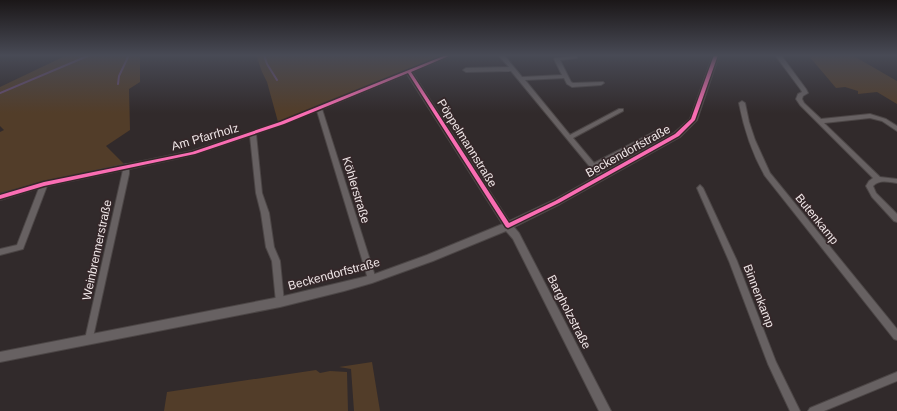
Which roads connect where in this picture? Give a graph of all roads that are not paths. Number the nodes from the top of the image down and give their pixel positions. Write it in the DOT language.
graph roads {
  1 [pos="404,74"];
  2 [pos="410,74"];
  3 [pos="517,74"];
  4 [pos="709,74"];
  5 [pos="792,74"];
  6 [pos="565,76"];
  7 [pos="521,79"];
  8 [pos="601,82"];
  9 [pos="742,103"];
  10 [pos="319,108"];
  11 [pos="621,110"];
  12 [pos="820,121"];
  13 [pos="897,129"];
  14 [pos="658,132"];
  15 [pos="253,133"];
  16 [pos="569,138"];
  17 [pos="126,166"];
  18 [pos="593,166"];
  19 [pos="602,177"];
  20 [pos="875,180"];
  21 [pos="897,181"];
  22 [pos="44,184"];
  23 [pos="700,188"];
  24 [pos="0,196"];
  25 [pos="897,219"];
  26 [pos="508,226"];
  27 [pos="0,252"];
  28 [pos="372,279"];
  29 [pos="280,302"];
  30 [pos="897,336"];
  31 [pos="89,339"];
  32 [pos="0,357"];
  33 [pos="897,376"];
  34 [pos="605,411"];
  35 [pos="795,411"];
  36 [pos="813,411"];
  1 -- 10 [label="street, Am Pfarrholz"];
  2 -- 26 [label="street, Pöppelmannstraße"];
  3 -- 7 [label="street"];
  4 -- 19 [label="main road, Beckendorfstraße"];
  5 -- 12 [label="street"];
  6 -- 7 [label="street"];
  6 -- 8 [label="street"];
  7 -- 16 [label="street"];
  9 -- 30 [label="street, Butenkamp"];
  10 -- 15 [label="street, Am Pfarrholz"];
  10 -- 28 [label="street, Köhlerstraße"];
  11 -- 16 [label="street"];
  12 -- 13 [label="street"];
  12 -- 20 [label="street"];
  14 -- 18 [label="street"];
  15 -- 17 [label="street, Am Pfarrholz"];
  15 -- 29 [label="street, Am Pfarrholz"];
  16 -- 18 [label="street"];
  17 -- 22 [label="street, Am Pfarrholz"];
  17 -- 31 [label="street, Weinbrennerstraße"];
  18 -- 19 [label="street"];
  19 -- 26 [label="main road, Beckendorfstraße"];
  20 -- 21 [label="street"];
  20 -- 25 [label="street"];
  22 -- 24 [label="street, Am Pfarrholz"];
  22 -- 27 [label="street"];
  23 -- 35 [label="street, Binnenkamp"];
  26 -- 28 [label="main road, Beckendorfstraße"];
  26 -- 34 [label="main road, Bargholzstraße"];
  28 -- 29 [label="main road, Beckendorfstraße"];
  29 -- 31 [label="main road, Beckendorfstraße"];
  31 -- 32 [label="main road, Beckendorfstraße"];
  33 -- 36 [label="street"];
}
